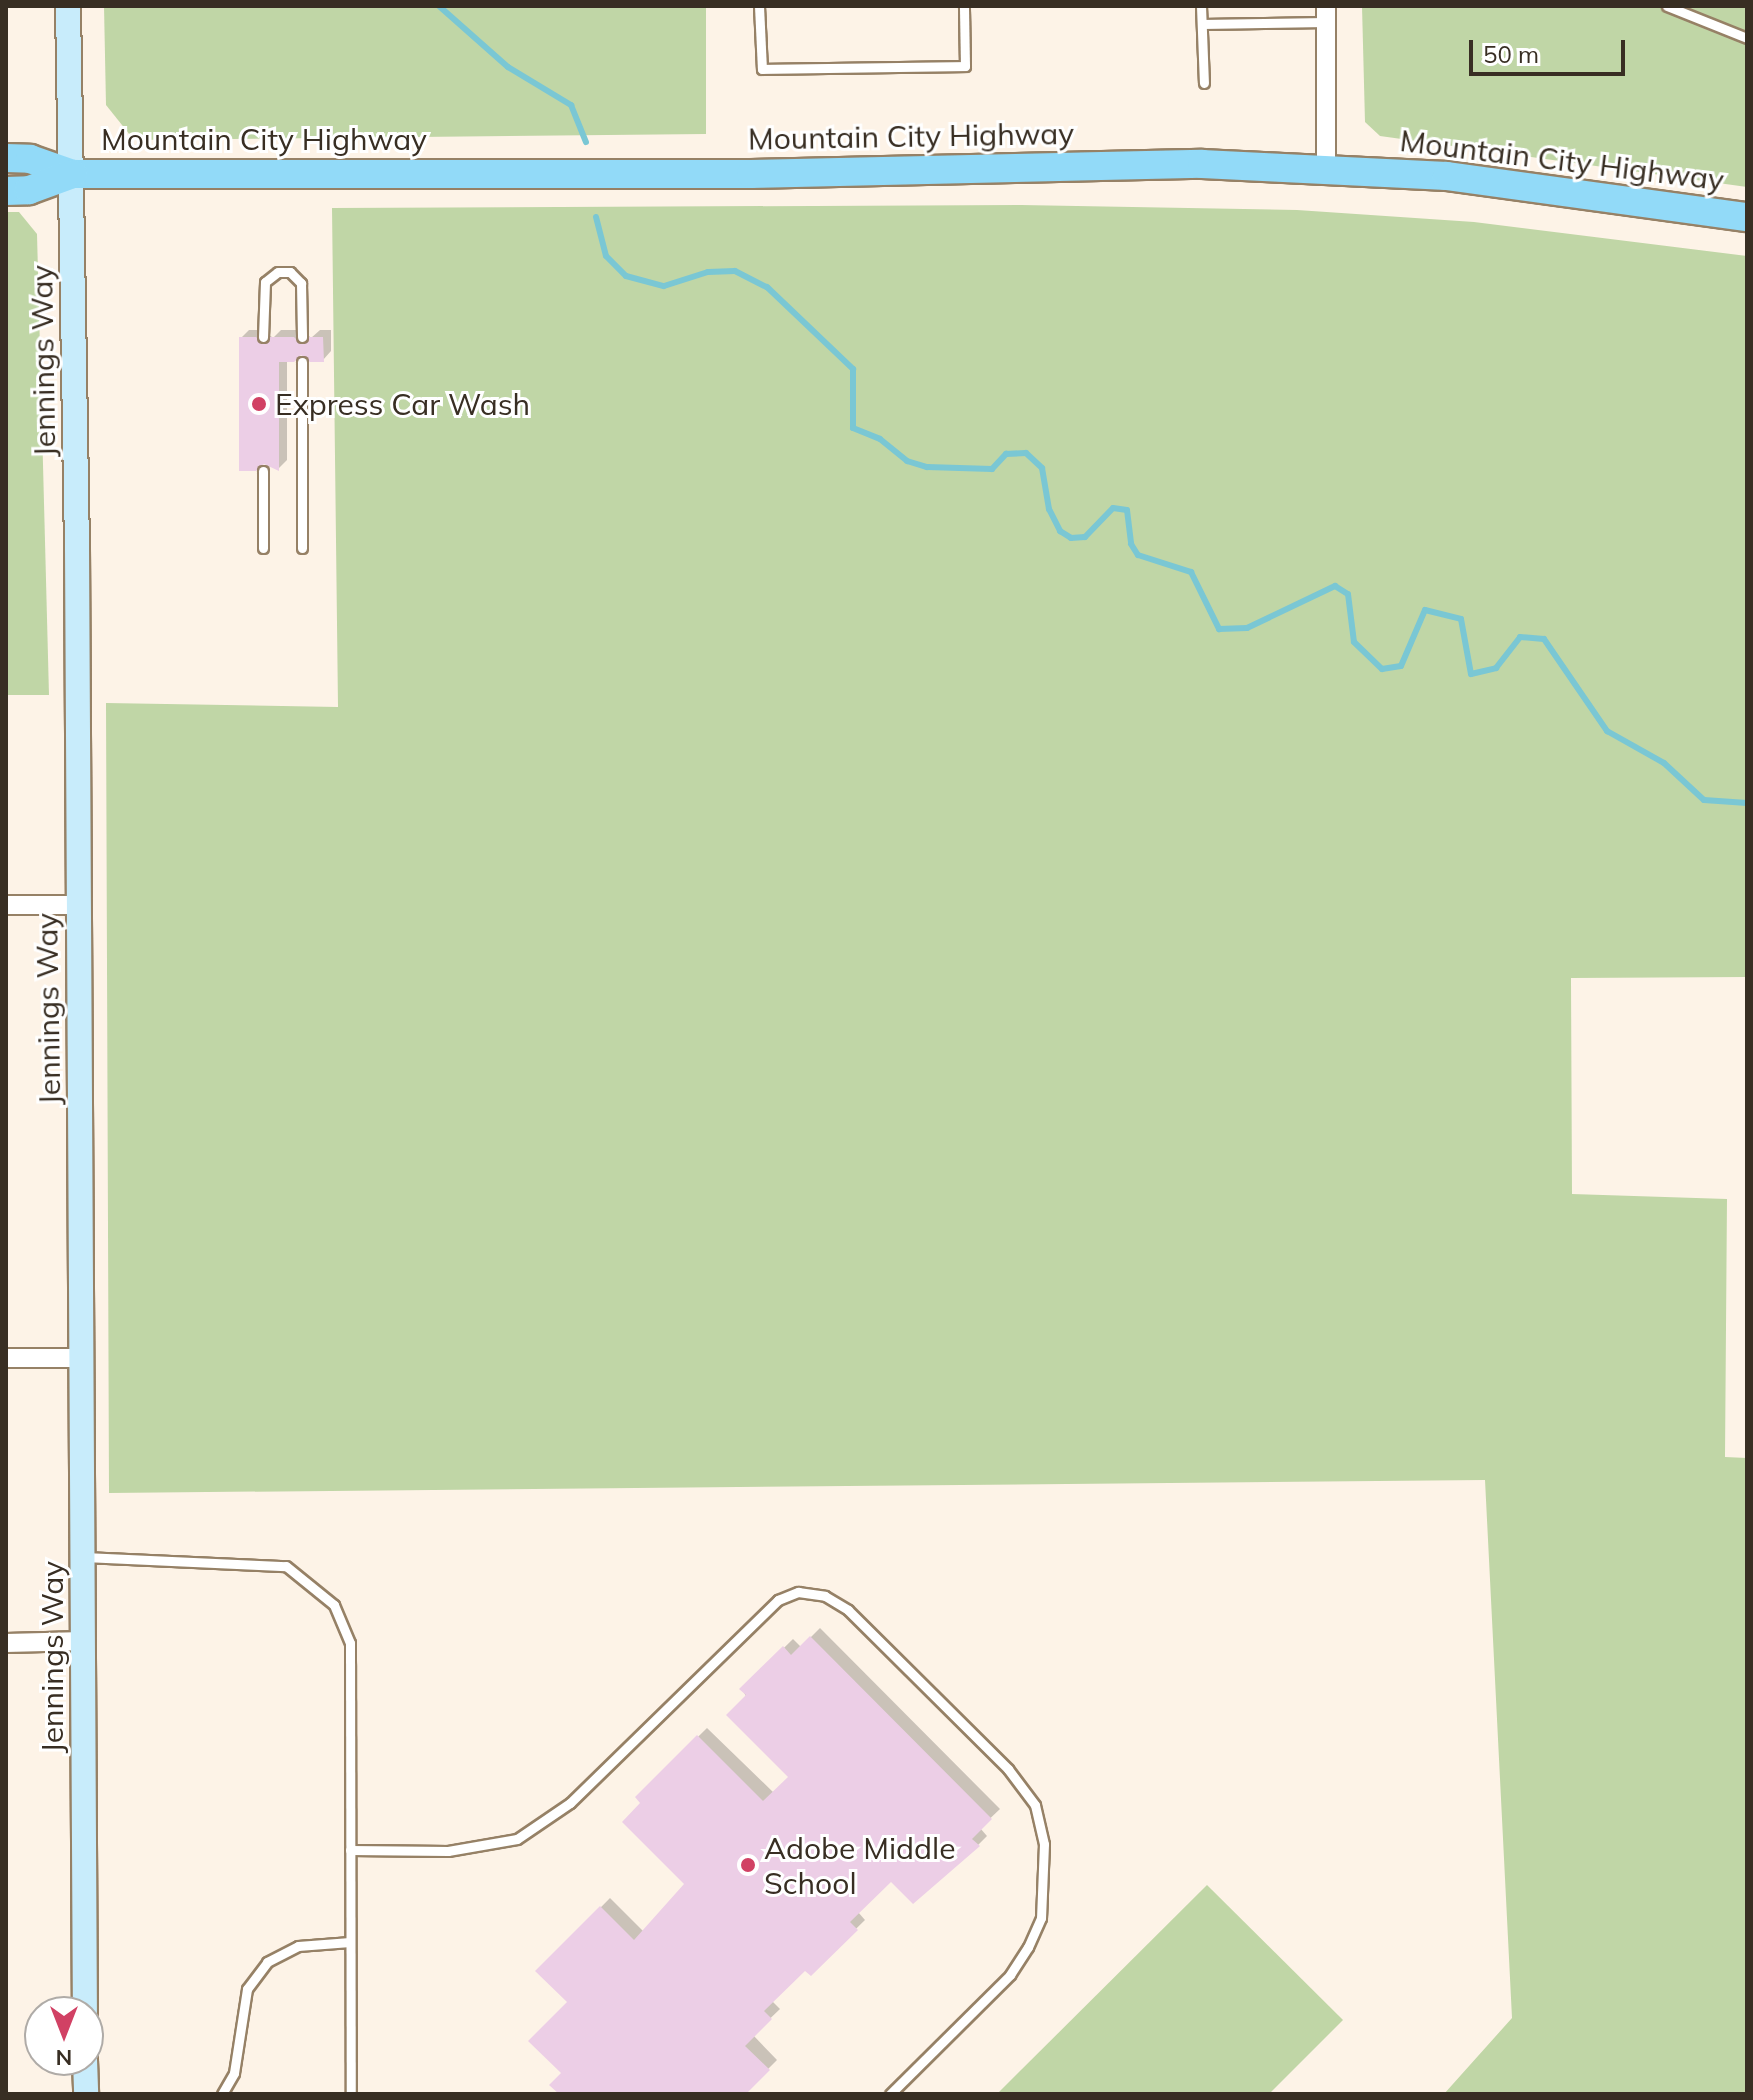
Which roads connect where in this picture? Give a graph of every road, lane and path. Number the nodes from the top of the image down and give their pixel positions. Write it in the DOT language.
graph roads {
  1 [pos="68,6"];
  2 [pos="759,6"];
  3 [pos="964,6"];
  4 [pos="1201,6"];
  5 [pos="1667,6"];
  6 [pos="1326,14"];
  7 [pos="1202,24"];
  8 [pos="1747,38"];
  9 [pos="1204,83"];
  10 [pos="6,158"];
  11 [pos="1326,169"];
  12 [pos="73,174"];
  13 [pos="6,191"];
  14 [pos="1747,217"];
  15 [pos="263,337"];
  16 [pos="302,337"];
  17 [pos="302,362"];
  18 [pos="263,471"];
  19 [pos="263,548"];
  20 [pos="302,548"];
  21 [pos="6,905"];
  22 [pos="79,905"];
  23 [pos="6,1358"];
  24 [pos="83,1358"];
  25 [pos="84,1557"];
  26 [pos="84,1641"];
  27 [pos="6,1643"];
  28 [pos="350,1850"];
  29 [pos="350,1942"];
  30 [pos="85,1996"];
  31 [pos="222,2094"];
  32 [pos="351,2094"];
  33 [pos="890,2094"];
  1 -- 12 [label="street, Jennings Way"];
  2 -- 3 [label="lane"];
  4 -- 7 [label="lane"];
  5 -- 8 [label="lane"];
  6 -- 7 [label="lane"];
  6 -- 11 [label="street"];
  7 -- 9 [label="lane"];
  10 -- 12 [label="main road, Mountain City Highway"];
  11 -- 12 [label="main road, Mountain City Highway"];
  11 -- 14 [label="main road, Mountain City Highway"];
  12 -- 13 [label="main road, Mountain City Highway"];
  12 -- 22 [label="street, Jennings Way"];
  15 -- 16 [label="lane"];
  17 -- 20 [label="lane"];
  18 -- 19 [label="lane"];
  21 -- 22 [label="street"];
  22 -- 24 [label="street, Jennings Way"];
  23 -- 24 [label="street"];
  24 -- 25 [label="street, Jennings Way"];
  25 -- 26 [label="street, Jennings Way"];
  25 -- 28 [label="lane"];
  26 -- 27 [label="street"];
  26 -- 30 [label="street, Jennings Way"];
  28 -- 29 [label="lane"];
  28 -- 33 [label="lane"];
  29 -- 31 [label="lane"];
  29 -- 32 [label="lane"];
}
